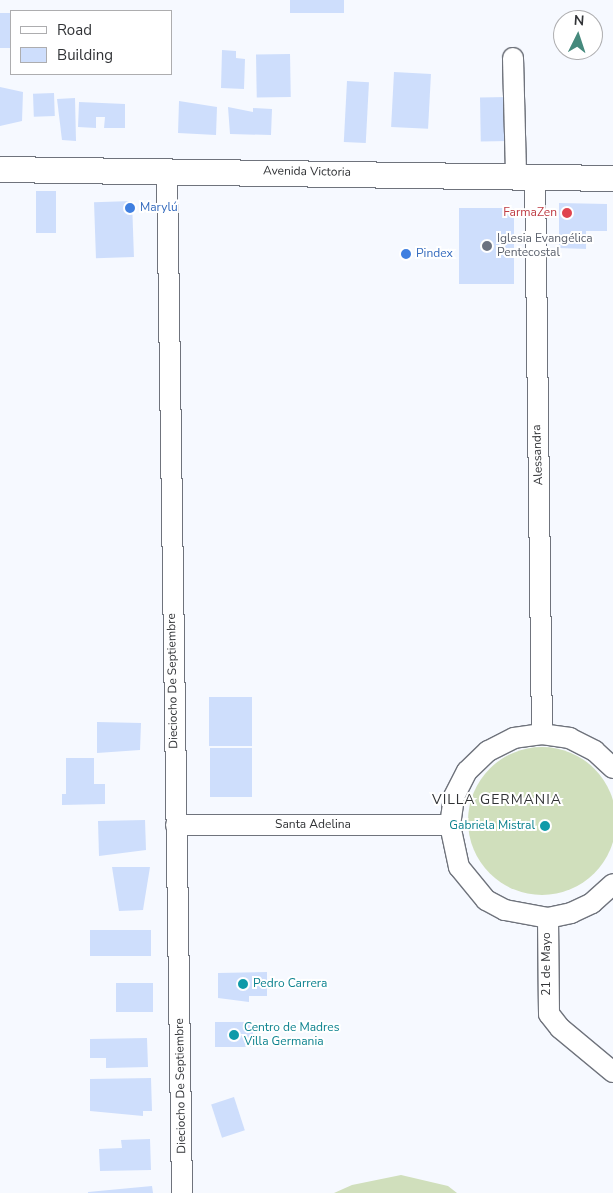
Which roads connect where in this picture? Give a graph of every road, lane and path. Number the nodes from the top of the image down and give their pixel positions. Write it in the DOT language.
graph roads {
  1 [pos="513,58"];
  2 [pos="0,169"];
  3 [pos="167,170"];
  4 [pos="525,176"];
  5 [pos="613,178"];
  6 [pos="542,734"];
  7 [pos="613,768"];
  8 [pos="176,825"];
  9 [pos="450,825"];
  10 [pos="613,884"];
  11 [pos="548,918"];
  12 [pos="613,1072"];
  13 [pos="182,1193"];
  1 -- 4 [label="street, Alessandra"];
  2 -- 3 [label="street, Avenida Victoria"];
  3 -- 4 [label="street, Avenida Victoria"];
  3 -- 8 [label="street, Dieciocho De Septiembre"];
  4 -- 5 [label="street, Avenida Victoria"];
  4 -- 6 [label="street, Alessandra"];
  6 -- 7 [label="street"];
  6 -- 9 [label="street"];
  8 -- 9 [label="street, Santa Adelina"];
  8 -- 13 [label="street, Dieciocho De Septiembre"];
  9 -- 11 [label="street"];
  10 -- 11 [label="street"];
  11 -- 12 [label="street, 21 de Mayo"];
}
